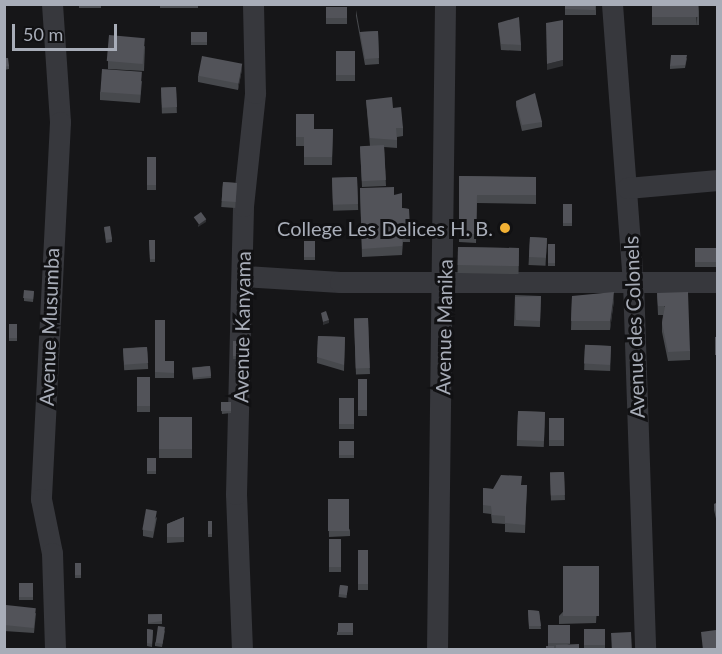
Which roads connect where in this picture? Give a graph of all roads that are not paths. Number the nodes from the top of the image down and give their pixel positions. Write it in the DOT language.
graph roads {
  1 [pos="52,4"];
  2 [pos="254,4"];
  3 [pos="445,4"];
  4 [pos="612,4"];
  5 [pos="717,180"];
  6 [pos="627,188"];
  7 [pos="243,276"];
  8 [pos="444,282"];
  9 [pos="633,282"];
  10 [pos="717,282"];
  11 [pos="55,650"];
  12 [pos="242,650"];
  13 [pos="437,650"];
  14 [pos="645,650"];
  1 -- 11 [label="street, Avenue Musumba"];
  2 -- 7 [label="street, Avenue Kanyama"];
  3 -- 8 [label="street, Avenue Manika"];
  4 -- 6 [label="street, Avenue des Colonels"];
  5 -- 6 [label="street"];
  6 -- 9 [label="street, Avenue des Colonels"];
  7 -- 8 [label="street"];
  7 -- 12 [label="street, Avenue Kanyama"];
  8 -- 9 [label="street"];
  8 -- 13 [label="street, Avenue Manika"];
  9 -- 10 [label="street"];
  9 -- 14 [label="street, Avenue des Colonels"];
}
